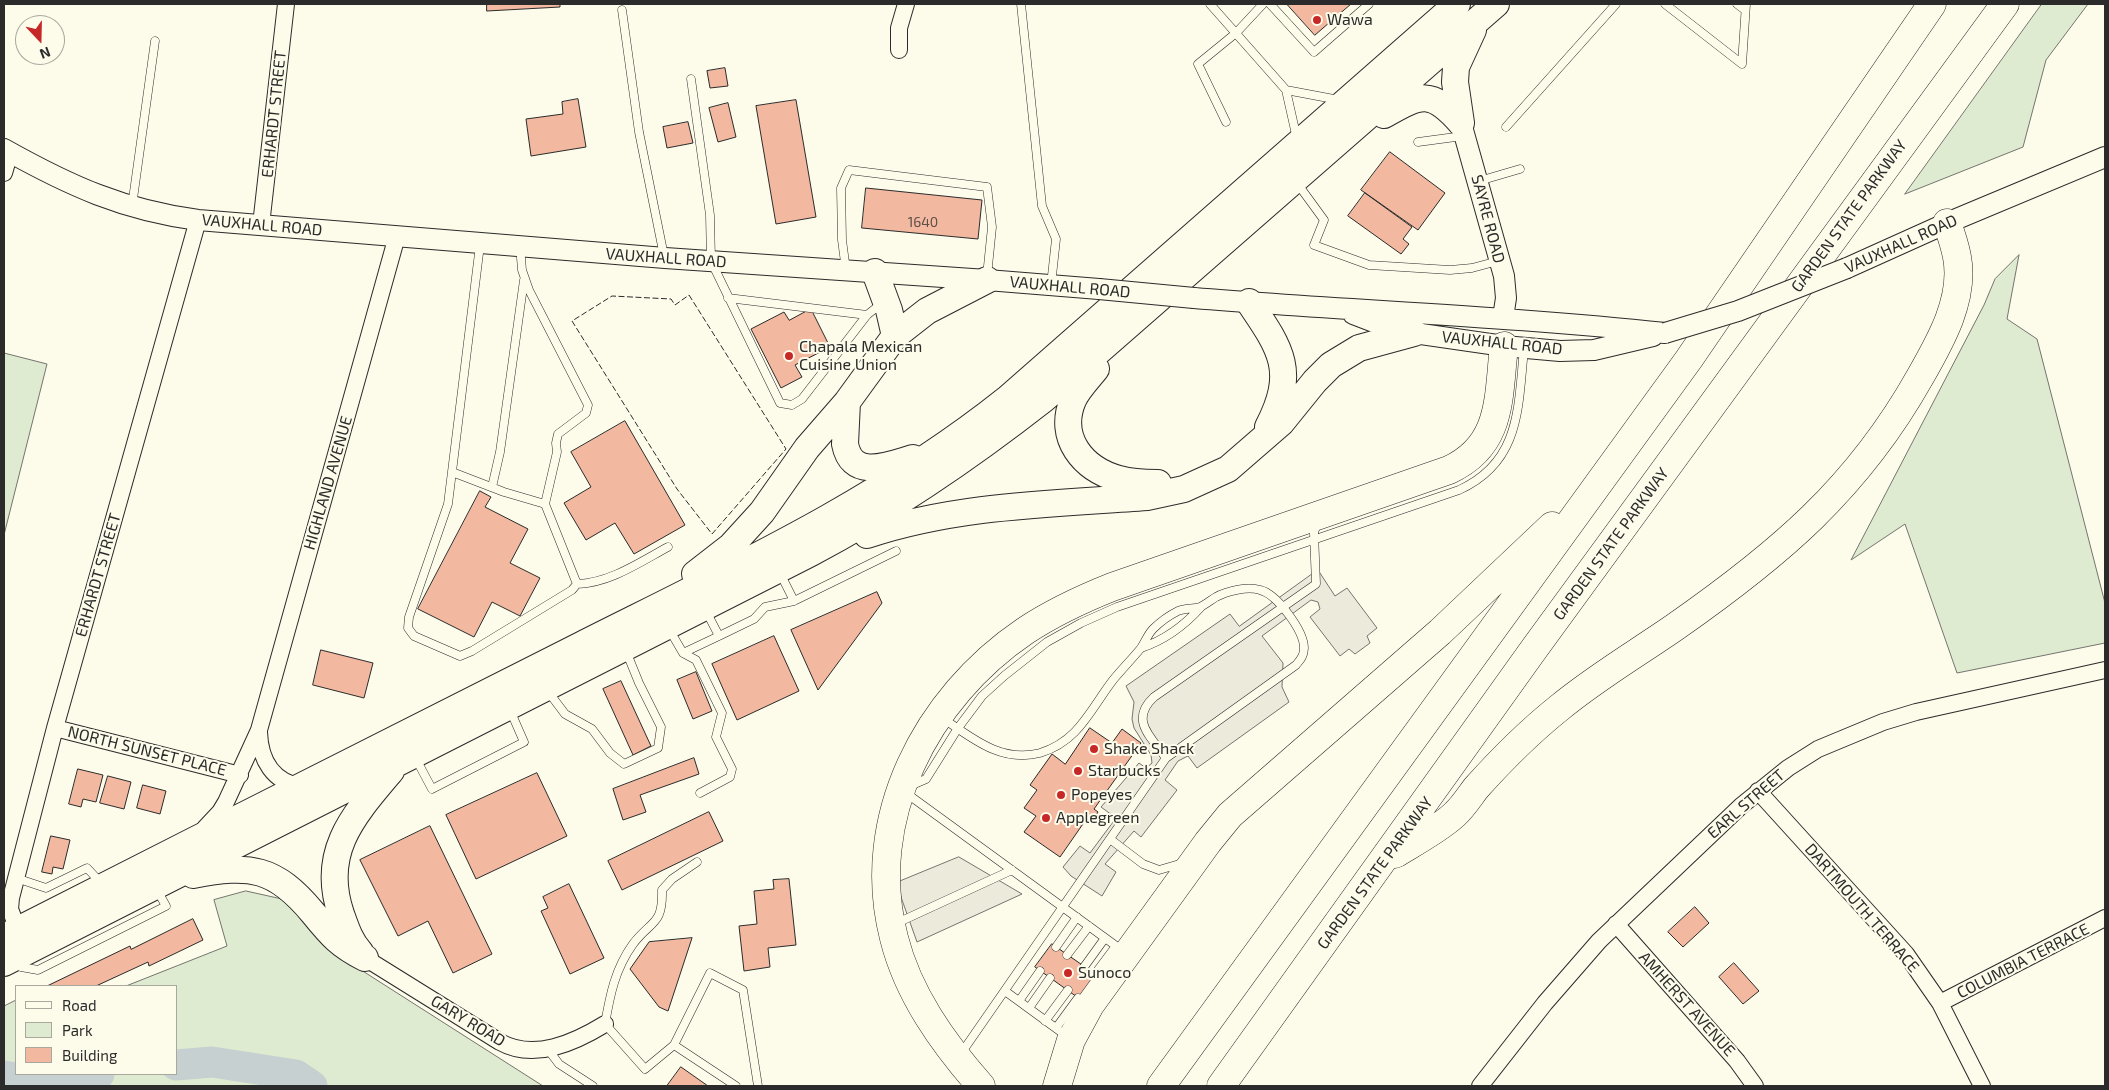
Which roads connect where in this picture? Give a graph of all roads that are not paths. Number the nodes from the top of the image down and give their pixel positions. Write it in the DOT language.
graph roads {
  1 [pos="286,4"];
  2 [pos="906,4"];
  3 [pos="1020,4"];
  4 [pos="1210,4"];
  5 [pos="1263,4"];
  6 [pos="1270,4"];
  7 [pos="1369,4"];
  8 [pos="1616,4"];
  9 [pos="1665,4"];
  10 [pos="1737,4"];
  11 [pos="1932,4"];
  12 [pos="2005,4"];
  13 [pos="1454,5"];
  14 [pos="1746,7"];
  15 [pos="622,10"];
  16 [pos="1488,12"];
  17 [pos="1236,33"];
  18 [pos="155,41"];
  19 [pos="899,50"];
  20 [pos="691,79"];
  21 [pos="1286,90"];
  22 [pos="1346,102"];
  23 [pos="1226,122"];
  24 [pos="1506,127"];
  25 [pos="1463,129"];
  26 [pos="1340,141"];
  27 [pos="1418,142"];
  28 [pos="1298,144"];
  29 [pos="7,151"];
  30 [pos="2105,157"];
  31 [pos="1520,169"];
  32 [pos="4,173"];
  33 [pos="1295,180"];
  34 [pos="1478,182"];
  35 [pos="132,208"];
  36 [pos="198,220"];
  37 [pos="1947,223"];
  38 [pos="261,225"];
  39 [pos="397,236"];
  40 [pos="480,243"];
  41 [pos="520,246"];
  42 [pos="664,258"];
  43 [pos="711,261"];
  44 [pos="1500,261"];
  45 [pos="846,270"];
  46 [pos="875,272"];
  47 [pos="524,280"];
  48 [pos="987,280"];
  49 [pos="1051,285"];
  50 [pos="728,298"];
  51 [pos="1249,302"];
  52 [pos="876,308"];
  53 [pos="1342,310"];
  54 [pos="1144,313"];
  55 [pos="1503,318"];
  56 [pos="1585,324"];
  57 [pos="1414,333"];
  58 [pos="1665,333"];
  59 [pos="895,336"];
  60 [pos="1514,347"];
  61 [pos="848,402"];
  62 [pos="1258,442"];
  63 [pos="938,451"];
  64 [pos="452,472"];
  65 [pos="1208,479"];
  66 [pos="1601,480"];
  67 [pos="492,487"];
  68 [pos="545,504"];
  69 [pos="1318,527"];
  70 [pos="668,547"];
  71 [pos="896,551"];
  72 [pos="811,553"];
  73 [pos="778,569"];
  74 [pos="577,584"];
  75 [pos="794,601"];
  76 [pos="704,607"];
  77 [pos="1200,607"];
  78 [pos="1283,607"];
  79 [pos="659,617"];
  80 [pos="719,636"];
  81 [pos="625,647"];
  82 [pos="1141,648"];
  83 [pos="683,653"];
  84 [pos="2105,670"];
  85 [pos="545,688"];
  86 [pos="509,706"];
  87 [pos="948,722"];
  88 [pos="55,728"];
  89 [pos="259,730"];
  90 [pos="1166,758"];
  91 [pos="405,759"];
  92 [pos="240,775"];
  93 [pos="302,786"];
  94 [pos="900,790"];
  95 [pos="1758,791"];
  96 [pos="700,793"];
  97 [pos="1110,839"];
  98 [pos="182,848"];
  99 [pos="1195,860"];
  100 [pos="697,862"];
  101 [pos="1381,864"];
  102 [pos="1012,870"];
  103 [pos="16,878"];
  104 [pos="160,884"];
  105 [pos="104,887"];
  106 [pos="1063,907"];
  107 [pos="1077,917"];
  108 [pos="2105,918"];
  109 [pos="1616,924"];
  110 [pos="891,926"];
  111 [pos="1089,926"];
  112 [pos="1116,946"];
  113 [pos="10,947"];
  114 [pos="1056,947"];
  115 [pos="1067,955"];
  116 [pos="365,958"];
  117 [pos="1084,967"];
  118 [pos="1040,971"];
  119 [pos="1095,974"];
  120 [pos="1050,978"];
  121 [pos="1068,990"];
  122 [pos="1005,991"];
  123 [pos="1078,998"];
  124 [pos="1019,1001"];
  125 [pos="1940,1003"];
  126 [pos="1028,1008"];
  127 [pos="1045,1021"];
  128 [pos="604,1024"];
  129 [pos="1063,1034"];
  130 [pos="674,1045"];
  131 [pos="547,1048"];
  132 [pos="958,1058"];
  133 [pos="593,1086"];
  134 [pos="736,1086"];
  135 [pos="758,1086"];
  136 [pos="981,1086"];
  137 [pos="1057,1086"];
  138 [pos="1161,1086"];
  139 [pos="1221,1086"];
  140 [pos="1480,1086"];
  141 [pos="1755,1086"];
  142 [pos="1982,1086"];
  1 -- 38 [label="street, ERHARDT STREET"];
  2 -- 19 [label="street"];
  3 -- 49 [label="lane"];
  4 -- 17 [label="lane"];
  5 -- 17 [label="lane"];
  6 -- 7 [label="lane"];
  8 -- 24 [label="lane"];
  9 -- 14 [label="lane"];
  10 -- 14 [label="lane"];
  11 -- 66 [label="highway"];
  12 -- 101 [label="highway, GARDEN STATE PARKWAY"];
  13 -- 22 [label="highway"];
  15 -- 42 [label="lane"];
  16 -- 25 [label="highway"];
  16 -- 26 [label="highway"];
  17 -- 21 [label="lane"];
  17 -- 23 [label="lane"];
  18 -- 35 [label="lane"];
  20 -- 43 [label="lane"];
  21 -- 22 [label="lane"];
  21 -- 28 [label="lane"];
  22 -- 28 [label="highway"];
  25 -- 26 [label="highway"];
  25 -- 27 [label="lane"];
  25 -- 34 [label="street, SAYRE ROAD"];
  26 -- 33 [label="highway"];
  28 -- 63 [label="highway"];
  29 -- 32 [label="street"];
  29 -- 35 [label="street, VAUXHALL ROAD"];
  30 -- 37 [label="street, VAUXHALL ROAD"];
  31 -- 34 [label="lane"];
  33 -- 44 [label="lane"];
  33 -- 54 [label="highway"];
  34 -- 44 [label="street, SAYRE ROAD"];
  35 -- 36 [label="street, VAUXHALL ROAD"];
  36 -- 38 [label="street, VAUXHALL ROAD"];
  36 -- 88 [label="street, ERHARDT STREET"];
  37 -- 58 [label="street, VAUXHALL ROAD, bridge"];
  37 -- 101 [label="highway"];
  38 -- 39 [label="street, VAUXHALL ROAD"];
  39 -- 40 [label="street, VAUXHALL ROAD"];
  39 -- 89 [label="street, HIGHLAND AVENUE"];
  40 -- 41 [label="street, VAUXHALL ROAD"];
  40 -- 64 [label="lane"];
  41 -- 42 [label="street, VAUXHALL ROAD"];
  41 -- 47 [label="lane"];
  42 -- 43 [label="street, VAUXHALL ROAD"];
  43 -- 45 [label="street, VAUXHALL ROAD"];
  43 -- 50 [label="lane"];
  44 -- 55 [label="street, SAYRE ROAD"];
  45 -- 46 [label="street, VAUXHALL ROAD"];
  45 -- 48 [label="lane"];
  46 -- 48 [label="street, VAUXHALL ROAD"];
  46 -- 52 [label="highway"];
  47 -- 67 [label="lane"];
  47 -- 68 [label="lane"];
  48 -- 49 [label="street, VAUXHALL ROAD"];
  48 -- 59 [label="highway"];
  49 -- 51 [label="street, VAUXHALL ROAD, bridge"];
  50 -- 52 [label="lane"];
  50 -- 52 [label="lane"];
  51 -- 53 [label="street, VAUXHALL ROAD"];
  51 -- 62 [label="highway"];
  52 -- 59 [label="highway"];
  53 -- 55 [label="street, VAUXHALL ROAD"];
  53 -- 57 [label="street, VAUXHALL ROAD"];
  54 -- 65 [label="highway"];
  54 -- 72 [label="highway"];
  55 -- 56 [label="street, VAUXHALL ROAD"];
  56 -- 58 [label="street, VAUXHALL ROAD"];
  56 -- 60 [label="street"];
  57 -- 60 [label="street, VAUXHALL ROAD"];
  57 -- 62 [label="highway"];
  58 -- 60 [label="street, VAUXHALL ROAD"];
  59 -- 61 [label="highway"];
  60 -- 69 [label="highway"];
  61 -- 63 [label="highway"];
  61 -- 79 [label="highway"];
  62 -- 65 [label="highway"];
  63 -- 79 [label="highway"];
  64 -- 67 [label="lane"];
  64 -- 74 [label="lane"];
  65 -- 72 [label="highway"];
  66 -- 99 [label="highway"];
  66 -- 138 [label="highway"];
  67 -- 68 [label="lane"];
  68 -- 74 [label="lane"];
  69 -- 78 [label="lane"];
  69 -- 87 [label="highway"];
  70 -- 74 [label="lane"];
  71 -- 75 [label="lane"];
  72 -- 73 [label="highway"];
  73 -- 75 [label="lane"];
  73 -- 76 [label="highway"];
  75 -- 80 [label="lane"];
  76 -- 79 [label="highway"];
  76 -- 80 [label="lane"];
  77 -- 78 [label="lane"];
  77 -- 82 [label="lane"];
  77 -- 82 [label="lane"];
  78 -- 90 [label="lane"];
  78 -- 90 [label="lane"];
  79 -- 81 [label="highway"];
  79 -- 83 [label="lane"];
  79 -- 93 [label="highway"];
  80 -- 83 [label="lane"];
  81 -- 85 [label="highway"];
  81 -- 85 [label="lane"];
  82 -- 87 [label="lane"];
  83 -- 96 [label="lane"];
  84 -- 95 [label="street, EARL STREET"];
  85 -- 86 [label="highway"];
  86 -- 91 [label="highway"];
  86 -- 91 [label="lane"];
  87 -- 94 [label="highway"];
  88 -- 92 [label="street, NORTH SUNSET PLACE"];
  88 -- 103 [label="street, ERHARDT STREET"];
  89 -- 92 [label="street, HIGHLAND AVENUE"];
  89 -- 93 [label="street, HIGHLAND AVENUE"];
  90 -- 97 [label="lane"];
  91 -- 104 [label="highway"];
  91 -- 116 [label="highway"];
  92 -- 98 [label="street, HIGHLAND AVENUE"];
  93 -- 98 [label="highway"];
  94 -- 102 [label="lane"];
  94 -- 110 [label="highway"];
  95 -- 109 [label="street, EARL STREET"];
  95 -- 125 [label="street, DARTMOUTH TERRACE"];
  97 -- 99 [label="lane"];
  97 -- 106 [label="lane"];
  98 -- 105 [label="highway"];
  99 -- 112 [label="highway"];
  100 -- 128 [label="lane"];
  101 -- 139 [label="highway, GARDEN STATE PARKWAY"];
  102 -- 106 [label="lane"];
  102 -- 110 [label="lane"];
  103 -- 105 [label="lane"];
  103 -- 113 [label="street, ERHARDT STREET"];
  104 -- 113 [label="highway"];
  104 -- 116 [label="highway"];
  105 -- 113 [label="highway"];
  106 -- 107 [label="lane"];
  106 -- 122 [label="lane"];
  107 -- 111 [label="lane"];
  107 -- 114 [label="lane"];
  108 -- 125 [label="street, COLUMBIA TERRACE"];
  109 -- 140 [label="street, EARL STREET"];
  109 -- 141 [label="street, AMHERST AVENUE"];
  110 -- 132 [label="highway"];
  111 -- 112 [label="lane"];
  111 -- 115 [label="lane"];
  112 -- 117 [label="lane"];
  112 -- 119 [label="lane"];
  112 -- 129 [label="highway"];
  116 -- 131 [label="street, GARY ROAD"];
  118 -- 124 [label="lane"];
  120 -- 126 [label="lane"];
  121 -- 127 [label="lane"];
  122 -- 124 [label="lane"];
  122 -- 132 [label="lane"];
  123 -- 129 [label="lane"];
  124 -- 126 [label="lane"];
  125 -- 142 [label="street, DARTMOUTH TERRACE"];
  126 -- 127 [label="lane"];
  127 -- 129 [label="lane"];
  128 -- 130 [label="lane"];
  128 -- 131 [label="street, GARY ROAD"];
  129 -- 137 [label="highway"];
  130 -- 134 [label="lane"];
  130 -- 135 [label="lane"];
  131 -- 133 [label="lane"];
  132 -- 136 [label="highway"];
}
